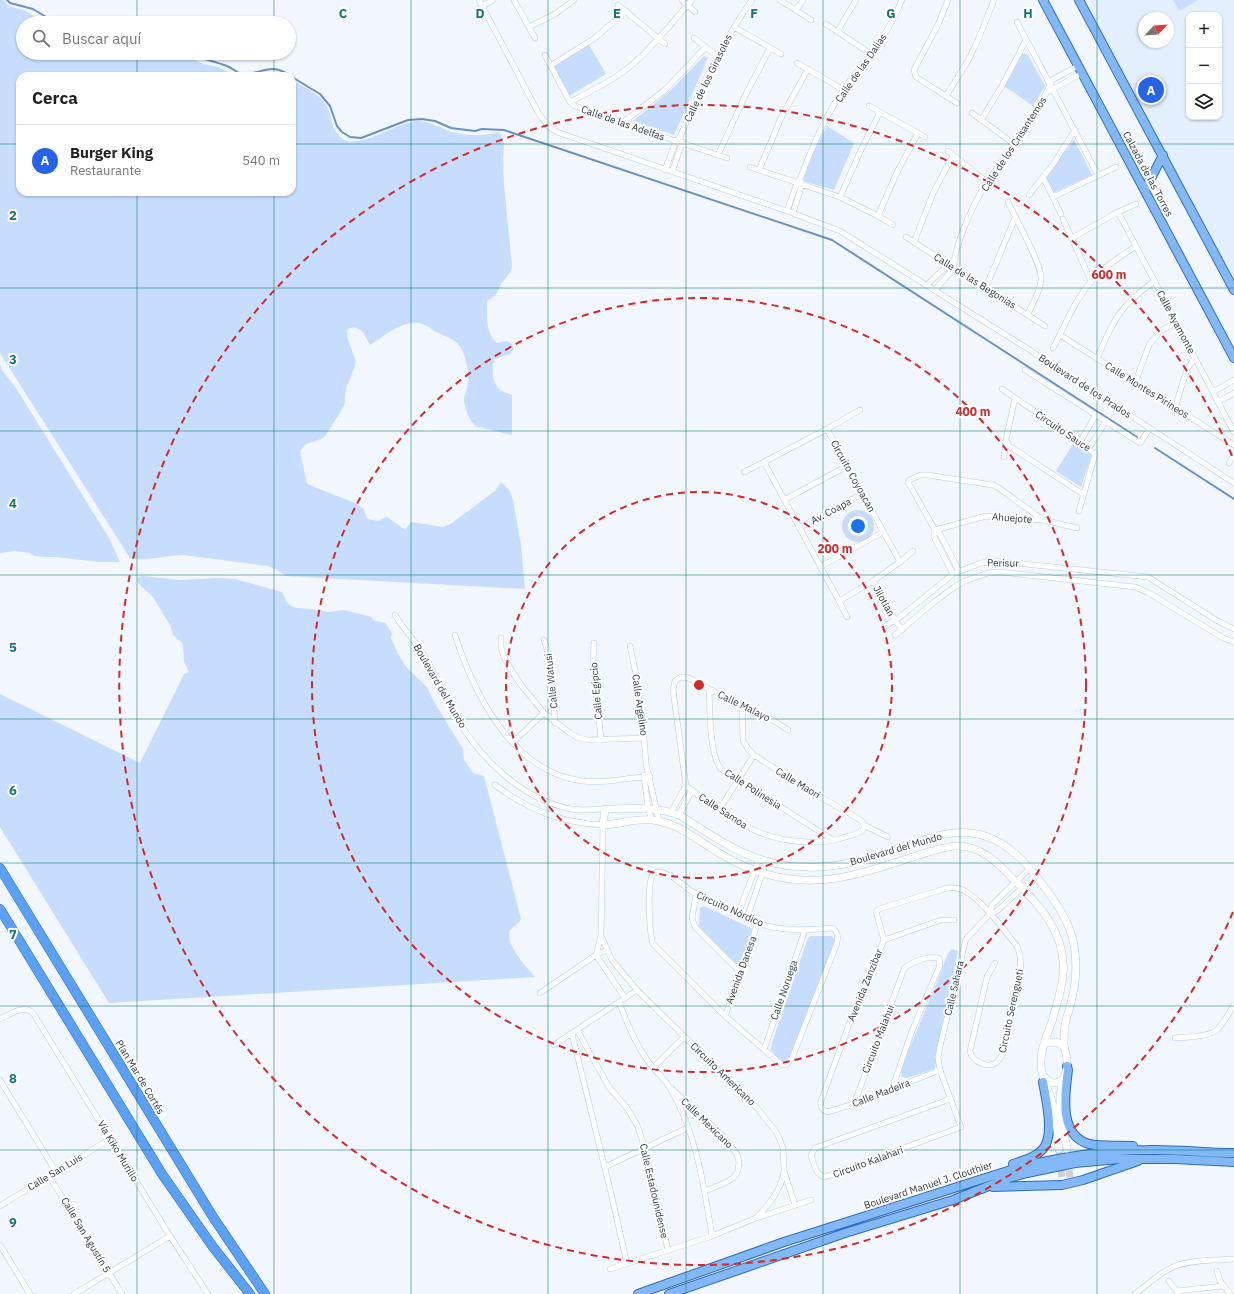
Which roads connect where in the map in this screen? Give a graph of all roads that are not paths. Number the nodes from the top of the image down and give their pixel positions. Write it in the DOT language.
graph roads {
  1 [pos="493,0"];
  2 [pos="514,0"];
  3 [pos="574,0"];
  4 [pos="682,0"];
  5 [pos="692,0"];
  6 [pos="752,0"];
  7 [pos="780,0"];
  8 [pos="803,0"];
  9 [pos="856,0"];
  10 [pos="902,0"];
  11 [pos="948,0"];
  12 [pos="994,0"];
  13 [pos="1043,0"];
  14 [pos="1079,0"];
  15 [pos="480,2"];
  16 [pos="618,5"];
  17 [pos="687,5"];
  18 [pos="796,10"];
  19 [pos="626,11"];
  20 [pos="695,12"];
  21 [pos="811,20"];
  22 [pos="1017,22"];
  23 [pos="826,24"];
  24 [pos="529,27"];
  25 [pos="734,27"];
  26 [pos="836,32"];
  27 [pos="535,38"];
  28 [pos="658,38"];
  29 [pos="694,38"];
  30 [pos="1026,40"];
  31 [pos="665,44"];
  32 [pos="705,48"];
  33 [pos="770,48"];
  34 [pos="781,54"];
  35 [pos="871,54"];
  36 [pos="545,55"];
  37 [pos="717,56"];
  38 [pos="797,63"];
  39 [pos="550,66"];
  40 [pos="808,69"];
  41 [pos="1080,70"];
  42 [pos="1051,87"];
  43 [pos="844,90"];
  44 [pos="946,96"];
  45 [pos="570,102"];
  46 [pos="957,103"];
  47 [pos="869,106"];
  48 [pos="880,112"];
  49 [pos="972,113"];
  50 [pos="981,120"];
  51 [pos="622,123"];
  52 [pos="1076,130"];
  53 [pos="918,133"];
  54 [pos="680,137"];
  55 [pos="925,137"];
  56 [pos="676,141"];
  57 [pos="682,143"];
  58 [pos="1014,144"];
  59 [pos="948,151"];
  60 [pos="718,155"];
  61 [pos="1162,155"];
  62 [pos="953,156"];
  63 [pos="727,158"];
  64 [pos="750,166"];
  65 [pos="1116,167"];
  66 [pos="665,170"];
  67 [pos="759,170"];
  68 [pos="672,172"];
  69 [pos="1098,175"];
  70 [pos="1043,177"];
  71 [pos="800,182"];
  72 [pos="987,182"];
  73 [pos="1145,190"];
  74 [pos="1029,194"];
  75 [pos="840,197"];
  76 [pos="1053,197"];
  77 [pos="1008,202"];
  78 [pos="1136,204"];
  79 [pos="787,211"];
  80 [pos="1118,212"];
  81 [pos="793,213"];
  82 [pos="878,216"];
  83 [pos="1015,218"];
  84 [pos="893,225"];
  85 [pos="906,237"];
  86 [pos="1072,238"];
  87 [pos="914,242"];
  88 [pos="1136,246"];
  89 [pos="953,261"];
  90 [pos="948,264"];
  91 [pos="954,268"];
  92 [pos="1091,281"];
  93 [pos="1155,281"];
  94 [pos="927,285"];
  95 [pos="986,287"];
  96 [pos="935,290"];
  97 [pos="1234,290"];
  98 [pos="1028,314"];
  99 [pos="1176,322"];
  100 [pos="1045,326"];
  101 [pos="1060,335"];
  102 [pos="1053,348"];
  103 [pos="1195,358"];
  104 [pos="1234,358"];
  105 [pos="1097,359"];
  106 [pos="1025,370"];
  107 [pos="1234,380"];
  108 [pos="1135,383"];
  109 [pos="1002,389"];
  110 [pos="1213,392"];
  111 [pos="1234,393"];
  112 [pos="1015,398"];
  113 [pos="1218,402"];
  114 [pos="1175,408"];
  115 [pos="860,410"];
  116 [pos="1096,415"];
  117 [pos="1106,422"];
  118 [pos="1150,428"];
  119 [pos="827,429"];
  120 [pos="1234,432"];
  121 [pos="1006,440"];
  122 [pos="1080,442"];
  123 [pos="1234,445"];
  124 [pos="1089,448"];
  125 [pos="1234,455"];
  126 [pos="1004,457"];
  127 [pos="764,462"];
  128 [pos="1229,463"];
  129 [pos="847,466"];
  130 [pos="744,472"];
  131 [pos="1234,483"];
  132 [pos="862,494"];
  133 [pos="1083,494"];
  134 [pos="784,500"];
  135 [pos="1079,512"];
  136 [pos="1043,520"];
  137 [pos="799,528"];
  138 [pos="1077,528"];
  139 [pos="935,530"];
  140 [pos="883,532"];
  141 [pos="913,551"];
  142 [pos="900,562"];
  143 [pos="820,567"];
  144 [pos="959,571"];
  145 [pos="953,574"];
  146 [pos="1129,574"];
  147 [pos="873,581"];
  148 [pos="1128,586"];
  149 [pos="839,601"];
  150 [pos="1192,605"];
  151 [pos="395,615"];
  152 [pos="1187,615"];
  153 [pos="847,617"];
  154 [pos="895,620"];
  155 [pos="884,627"];
  156 [pos="1234,629"];
  157 [pos="902,630"];
  158 [pos="455,635"];
  159 [pos="895,635"];
  160 [pos="501,638"];
  161 [pos="544,640"];
  162 [pos="1234,642"];
  163 [pos="594,643"];
  164 [pos="630,646"];
  165 [pos="709,689"];
  166 [pos="742,705"];
  167 [pos="544,714"];
  168 [pos="555,723"];
  169 [pos="788,730"];
  170 [pos="644,738"];
  171 [pos="601,740"];
  172 [pos="513,742"];
  173 [pos="754,755"];
  174 [pos="647,777"];
  175 [pos="738,780"];
  176 [pos="495,785"];
  177 [pos="686,786"];
  178 [pos="692,790"];
  179 [pos="652,808"];
  180 [pos="605,809"];
  181 [pos="719,810"];
  182 [pos="671,812"];
  183 [pos="679,815"];
  184 [pos="655,820"];
  185 [pos="603,825"];
  186 [pos="864,825"];
  187 [pos="970,832"];
  188 [pos="888,837"];
  189 [pos="834,840"];
  190 [pos="969,847"];
  191 [pos="762,860"];
  192 [pos="0,868"];
  193 [pos="1030,868"];
  194 [pos="758,872"];
  195 [pos="1036,875"];
  196 [pos="1016,881"];
  197 [pos="1023,888"];
  198 [pos="696,895"];
  199 [pos="1001,897"];
  200 [pos="1006,903"];
  201 [pos="0,909"];
  202 [pos="738,914"];
  203 [pos="990,914"];
  204 [pos="747,918"];
  205 [pos="954,920"];
  206 [pos="757,924"];
  207 [pos="804,930"];
  208 [pos="601,936"];
  209 [pos="884,940"];
  210 [pos="607,950"];
  211 [pos="596,955"];
  212 [pos="995,963"];
  213 [pos="740,972"];
  214 [pos="637,990"];
  215 [pos="540,993"];
  216 [pos="625,998"];
  217 [pos="619,1002"];
  218 [pos="1234,1006"];
  219 [pos="725,1016"];
  220 [pos="0,1019"];
  221 [pos="577,1030"];
  222 [pos="572,1034"];
  223 [pos="684,1037"];
  224 [pos="1175,1038"];
  225 [pos="1045,1043"];
  226 [pos="554,1045"];
  227 [pos="1064,1046"];
  228 [pos="764,1050"];
  229 [pos="1067,1066"];
  230 [pos="654,1067"];
  231 [pos="940,1070"];
  232 [pos="1043,1079"];
  233 [pos="1063,1079"];
  234 [pos="0,1080"];
  235 [pos="669,1086"];
  236 [pos="892,1089"];
  237 [pos="950,1098"];
  238 [pos="854,1104"];
  239 [pos="822,1109"];
  240 [pos="688,1128"];
  241 [pos="110,1139"];
  242 [pos="645,1148"];
  243 [pos="1149,1150"];
  244 [pos="1234,1153"];
  245 [pos="1146,1159"];
  246 [pos="1234,1162"];
  247 [pos="605,1167"];
  248 [pos="784,1171"];
  249 [pos="56,1172"];
  250 [pos="997,1174"];
  251 [pos="49,1176"];
  252 [pos="984,1188"];
  253 [pos="705,1192"];
  254 [pos="811,1200"];
  255 [pos="1,1204"];
  256 [pos="795,1206"];
  257 [pos="756,1218"];
  258 [pos="170,1236"];
  259 [pos="712,1236"];
  260 [pos="0,1245"];
  261 [pos="668,1250"];
  262 [pos="1234,1259"];
  263 [pos="627,1264"];
  264 [pos="610,1270"];
  265 [pos="1217,1271"];
  266 [pos="109,1273"];
  267 [pos="1169,1281"];
  268 [pos="1223,1286"];
  269 [pos="1178,1293"];
  270 [pos="30,1294"];
  271 [pos="74,1294"];
  272 [pos="122,1294"];
  273 [pos="208,1294"];
  274 [pos="250,1294"];
  275 [pos="265,1294"];
  276 [pos="638,1294"];
  277 [pos="669,1294"];
  278 [pos="1135,1294"];
  279 [pos="1230,1294"];
  1 -- 15 [label="street"];
  2 -- 24 [label="street"];
  3 -- 24 [label="street"];
  4 -- 17 [label="street"];
  5 -- 17 [label="street"];
  6 -- 25 [label="street, Calle de los Girasoles"];
  7 -- 18 [label="street"];
  8 -- 18 [label="street"];
  9 -- 26 [label="street"];
  10 -- 35 [label="street, Calle de las Dalias"];
  11 -- 44 [label="street"];
  12 -- 44 [label="street"];
  13 -- 41 [label="main road, Calzada de las Torres"];
  14 -- 61 [label="main road"];
  15 -- 66 [label="street, Boulevard de los Prados"];
  16 -- 19 [label="street"];
  17 -- 20 [label="street"];
  17 -- 28 [label="street"];
  18 -- 21 [label="street"];
  19 -- 28 [label="street"];
  19 -- 39 [label="street"];
  22 -- 30 [label="street"];
  23 -- 26 [label="street"];
  24 -- 27 [label="street"];
  25 -- 33 [label="street"];
  25 -- 37 [label="street, Calle de los Girasoles"];
  26 -- 35 [label="street"];
  28 -- 31 [label="street"];
  28 -- 45 [label="street"];
  29 -- 32 [label="street"];
  30 -- 42 [label="street"];
  30 -- 50 [label="street"];
  32 -- 37 [label="street"];
  32 -- 51 [label="street"];
  33 -- 34 [label="street"];
  33 -- 60 [label="street"];
  35 -- 43 [label="street, Calle de las Dalias"];
  36 -- 39 [label="street, Calle de las Adelfas"];
  37 -- 54 [label="street, Calle de los Girasoles"];
  38 -- 40 [label="street"];
  39 -- 45 [label="street, Calle de las Adelfas"];
  40 -- 43 [label="street"];
  40 -- 67 [label="street"];
  41 -- 42 [label="street, Calle de los Crisantemos"];
  41 -- 42 [label="street, Calle de los Crisantemos"];
  41 -- 73 [label="main road, Calzada de las Torres"];
  42 -- 52 [label="street"];
  42 -- 58 [label="street, Calle de los Crisantemos"];
  43 -- 71 [label="street, Calle de las Dalias"];
  44 -- 46 [label="street"];
  45 -- 51 [label="street, Calle de las Adelfas"];
  47 -- 48 [label="street"];
  48 -- 53 [label="street"];
  48 -- 75 [label="street"];
  49 -- 50 [label="street"];
  50 -- 58 [label="street"];
  51 -- 56 [label="street, Calle de las Adelfas"];
  52 -- 69 [label="street"];
  52 -- 70 [label="street"];
  53 -- 55 [label="street"];
  53 -- 82 [label="street"];
  54 -- 56 [label="street, Calle de los Girasoles"];
  54 -- 57 [label="street"];
  56 -- 57 [label="street, Calle de las Adelfas"];
  56 -- 66 [label="street, Calle de los Girasoles"];
  57 -- 60 [label="street, Calle de las Adelfas"];
  57 -- 68 [label="street"];
  58 -- 72 [label="street, Calle de los Crisantemos"];
  59 -- 62 [label="street"];
  60 -- 63 [label="street, Calle de las Adelfas"];
  61 -- 73 [label="main road"];
  61 -- 97 [label="main road"];
  62 -- 72 [label="street"];
  62 -- 87 [label="street"];
  64 -- 67 [label="street"];
  65 -- 69 [label="street"];
  66 -- 68 [label="street, Boulevard de los Prados"];
  67 -- 71 [label="street"];
  68 -- 79 [label="street, Boulevard de los Prados"];
  69 -- 76 [label="street"];
  70 -- 74 [label="street"];
  70 -- 76 [label="street"];
  71 -- 75 [label="street"];
  71 -- 79 [label="street, Calle de las Dalias"];
  71 -- 81 [label="street, Calle de las Dalias"];
  72 -- 89 [label="street, Calle de los Crisantemos"];
  73 -- 104 [label="main road, Calzada de las Torres"];
  75 -- 82 [label="street"];
  76 -- 86 [label="street"];
  77 -- 83 [label="street"];
  78 -- 80 [label="street"];
  79 -- 81 [label="street, Boulevard de los Prados"];
  80 -- 86 [label="street"];
  80 -- 88 [label="street, Calle Ayamonte"];
  81 -- 94 [label="street, Boulevard de los Prados"];
  82 -- 84 [label="street"];
  83 -- 95 [label="street"];
  83 -- 98 [label="street"];
  85 -- 87 [label="street, Calle de las Begonias"];
  86 -- 92 [label="street"];
  87 -- 90 [label="street, Calle de las Begonias"];
  88 -- 92 [label="street"];
  88 -- 93 [label="street, Calle Ayamonte"];
  89 -- 90 [label="street"];
  89 -- 91 [label="street, Calle de los Crisantemos"];
  90 -- 91 [label="street, Calle de las Begonias"];
  90 -- 94 [label="street"];
  91 -- 95 [label="street, Calle de las Begonias"];
  91 -- 96 [label="street"];
  92 -- 101 [label="street"];
  93 -- 99 [label="street, Calle Ayamonte"];
  93 -- 105 [label="street"];
  94 -- 96 [label="street, Boulevard de los Prados"];
  95 -- 98 [label="street, Calle de las Begonias"];
  96 -- 118 [label="street, Boulevard de los Prados"];
  98 -- 100 [label="street, Calle de las Begonias"];
  99 -- 103 [label="street, Calle Ayamonte"];
  99 -- 108 [label="street"];
  101 -- 102 [label="street"];
  101 -- 105 [label="street, Calle Montes Pirineos"];
  103 -- 110 [label="street, Calle Ayamonte"];
  103 -- 114 [label="street"];
  105 -- 108 [label="street, Calle Montes Pirineos"];
  106 -- 116 [label="street, Boulevard de los Prados"];
  107 -- 110 [label="street"];
  108 -- 114 [label="street, Calle Montes Pirineos"];
  109 -- 112 [label="street, Circuito Sauce"];
  110 -- 113 [label="street, Calle Ayamonte"];
  111 -- 113 [label="street"];
  112 -- 121 [label="street"];
  112 -- 122 [label="street, Circuito Sauce"];
  113 -- 120 [label="street, Calle Ayamonte"];
  114 -- 123 [label="street, Calle Montes Pirineos"];
  115 -- 119 [label="street"];
  116 -- 117 [label="street, Boulevard de los Prados"];
  116 -- 122 [label="street"];
  117 -- 118 [label="street, Boulevard de los Prados"];
  117 -- 124 [label="street"];
  118 -- 131 [label="street, Boulevard de los Prados"];
  119 -- 127 [label="street, Circuito Coyoacan"];
  119 -- 129 [label="street, Circuito Coyoacan"];
  121 -- 126 [label="street"];
  121 -- 133 [label="street"];
  122 -- 124 [label="street, Circuito Sauce"];
  124 -- 133 [label="street, Circuito Sauce"];
  125 -- 128 [label="street"];
  127 -- 130 [label="street, Circuito Coyoacan"];
  127 -- 134 [label="street"];
  129 -- 132 [label="street, Circuito Coyoacan"];
  129 -- 134 [label="street"];
  132 -- 137 [label="street, Av. Coapa"];
  132 -- 140 [label="street, Circuito Coyoacan"];
  133 -- 135 [label="street, Circuito Sauce"];
  134 -- 137 [label="street"];
  136 -- 138 [label="street"];
  136 -- 139 [label="street, Ahuejote"];
  136 -- 139 [label="street"];
  137 -- 143 [label="street"];
  139 -- 144 [label="street"];
  139 -- 145 [label="street"];
  140 -- 142 [label="street, Circuito Coyoacan"];
  140 -- 143 [label="street"];
  141 -- 142 [label="street"];
  142 -- 147 [label="street"];
  143 -- 149 [label="street"];
  144 -- 145 [label="street, Perisur"];
  144 -- 146 [label="street, Perisur"];
  145 -- 154 [label="street, Perisur"];
  146 -- 148 [label="street"];
  146 -- 150 [label="street, Perisur"];
  147 -- 149 [label="street"];
  147 -- 154 [label="street, Jilotlan"];
  148 -- 152 [label="street, Perisur"];
  148 -- 157 [label="street, Perisur"];
  149 -- 153 [label="street"];
  150 -- 152 [label="street"];
  150 -- 156 [label="street, Perisur"];
  151 -- 180 [label="street, Boulevard del Mundo"];
  152 -- 162 [label="street, Perisur"];
  154 -- 155 [label="street, Perisur"];
  154 -- 157 [label="street"];
  157 -- 159 [label="street, Perisur"];
  158 -- 172 [label="street"];
  160 -- 167 [label="street"];
  161 -- 168 [label="street, Calle Watusi"];
  163 -- 171 [label="street, Calle Egipcio"];
  164 -- 170 [label="street, Calle Argelino"];
  165 -- 166 [label="street, Calle Malayo"];
  165 -- 175 [label="street, Calle Polinesia"];
  165 -- 177 [label="street, Calle Malayo"];
  166 -- 169 [label="street, Calle Malayo"];
  166 -- 173 [label="street, Calle Maori"];
  167 -- 168 [label="street"];
  167 -- 172 [label="street"];
  168 -- 171 [label="street"];
  170 -- 171 [label="street"];
  170 -- 174 [label="street, Calle Argelino"];
  172 -- 174 [label="street"];
  173 -- 175 [label="street"];
  173 -- 186 [label="street, Calle Maori"];
  174 -- 179 [label="street, Calle Argelino"];
  175 -- 181 [label="street"];
  175 -- 189 [label="street, Calle Polinesia"];
  176 -- 185 [label="street, Boulevard del Mundo"];
  177 -- 178 [label="street, Calle Samoa"];
  177 -- 182 [label="street"];
  178 -- 181 [label="street, Calle Samoa"];
  178 -- 183 [label="street"];
  179 -- 180 [label="street, Boulevard del Mundo"];
  179 -- 182 [label="street, Boulevard del Mundo"];
  179 -- 184 [label="street, Calle Argelino"];
  180 -- 185 [label="street"];
  181 -- 189 [label="street, Calle Samoa"];
  182 -- 183 [label="street, Boulevard del Mundo"];
  183 -- 191 [label="street, Boulevard del Mundo"];
  184 -- 185 [label="street, Boulevard del Mundo"];
  184 -- 194 [label="street, Boulevard del Mundo"];
  185 -- 208 [label="street"];
  186 -- 188 [label="street, Calle Maori"];
  186 -- 189 [label="street, Calle Samoa"];
  187 -- 190 [label="street"];
  187 -- 191 [label="street, Boulevard del Mundo"];
  187 -- 193 [label="street, Boulevard del Mundo"];
  190 -- 194 [label="street, Boulevard del Mundo"];
  190 -- 196 [label="street, Boulevard del Mundo"];
  191 -- 194 [label="street"];
  192 -- 275 [label="highway, Plan Mar de Cortés"];
  193 -- 195 [label="street, Boulevard del Mundo"];
  193 -- 196 [label="street"];
  194 -- 202 [label="street"];
  194 -- 204 [label="street"];
  195 -- 197 [label="street"];
  195 -- 227 [label="street, Boulevard del Mundo"];
  196 -- 197 [label="street, Boulevard del Mundo"];
  196 -- 199 [label="street"];
  197 -- 200 [label="street"];
  197 -- 225 [label="street, Boulevard del Mundo"];
  198 -- 202 [label="street, Circuito Nórdico"];
  198 -- 213 [label="street"];
  198 -- 219 [label="street, Circuito Nórdico"];
  199 -- 200 [label="street"];
  199 -- 203 [label="street"];
  200 -- 203 [label="street"];
  201 -- 274 [label="highway"];
  202 -- 204 [label="street, Circuito Nórdico"];
  203 -- 209 [label="street, Avenida Zanzibar"];
  203 -- 212 [label="street, Circuito Serengueti"];
  203 -- 231 [label="street, Calle Sahara"];
  204 -- 206 [label="street, Circuito Nórdico"];
  205 -- 209 [label="street"];
  206 -- 207 [label="street, Circuito Nórdico"];
  206 -- 213 [label="street, Avenida Danesa"];
  207 -- 228 [label="street, Calle Noruega"];
  207 -- 228 [label="street, Circuito Nórdico"];
  208 -- 210 [label="street, Circuito Americano"];
  208 -- 211 [label="street"];
  209 -- 239 [label="street, Avenida Zanzibar"];
  210 -- 211 [label="street"];
  210 -- 214 [label="street, Circuito Americano"];
  211 -- 215 [label="street"];
  211 -- 216 [label="street"];
  213 -- 219 [label="street, Avenida Danesa"];
  214 -- 216 [label="street"];
  214 -- 223 [label="street, Circuito Americano"];
  216 -- 217 [label="street"];
  217 -- 221 [label="street"];
  217 -- 230 [label="street, Calle Mexicano"];
  218 -- 224 [label="street"];
  219 -- 228 [label="street, Circuito Nórdico"];
  220 -- 241 [label="street, Vía Kiko Murillo"];
  221 -- 222 [label="street"];
  221 -- 242 [label="street, Calle Estadounidense"];
  222 -- 226 [label="street"];
  222 -- 247 [label="street"];
  223 -- 230 [label="street"];
  223 -- 248 [label="street, Circuito Americano"];
  225 -- 227 [label="street"];
  225 -- 232 [label="street, Boulevard del Mundo"];
  227 -- 229 [label="street, Boulevard del Mundo"];
  229 -- 233 [label="street, Boulevard del Mundo"];
  229 -- 243 [label="main road"];
  230 -- 235 [label="street, Calle Mexicano"];
  231 -- 236 [label="street, Calle Madeira"];
  231 -- 237 [label="street, Circuito Kalahari"];
  232 -- 233 [label="street"];
  232 -- 233 [label="street, Boulevard del Mundo"];
  232 -- 250 [label="main road"];
  234 -- 249 [label="street"];
  235 -- 240 [label="street, Calle Mexicano"];
  235 -- 253 [label="street, Calle Mexicano"];
  236 -- 238 [label="street, Calle Madeira"];
  236 -- 238 [label="street, Circuito Malahui"];
  237 -- 237 [label="street, Circuito Kalahari"];
  238 -- 239 [label="street, Calle Madeira"];
  240 -- 242 [label="street"];
  240 -- 253 [label="street, Calle Mexicano"];
  241 -- 249 [label="street, Calle San Luis"];
  241 -- 258 [label="street, Vía Kiko Murillo"];
  242 -- 247 [label="street"];
  242 -- 261 [label="street, Calle Estadounidense"];
  243 -- 244 [label="main road, Boulevard Manuel J. Clouthier"];
  243 -- 250 [label="main road, Boulevard Manuel J. Clouthier"];
  245 -- 246 [label="main road, Boulevard Manuel J. Clouthier"];
  245 -- 252 [label="main road"];
  245 -- 252 [label="main road, Boulevard Manuel J. Clouthier"];
  247 -- 263 [label="street"];
  248 -- 256 [label="street, Circuito Americano"];
  248 -- 257 [label="street, Circuito Americano"];
  249 -- 251 [label="street, Calle San Luis"];
  250 -- 276 [label="main road, Boulevard Manuel J. Clouthier"];
  251 -- 255 [label="street, Calle San Luis"];
  251 -- 266 [label="street, Calle San Agustín 5"];
  252 -- 277 [label="main road, Boulevard Manuel J. Clouthier"];
  253 -- 259 [label="street, Calle Mexicano"];
  254 -- 256 [label="street, Circuito Americano"];
  256 -- 257 [label="street, Circuito Americano"];
  257 -- 259 [label="street, Circuito Americano"];
  258 -- 266 [label="street"];
  258 -- 273 [label="street, Vía Kiko Murillo"];
  259 -- 261 [label="street, Circuito Americano"];
  260 -- 270 [label="street"];
  261 -- 263 [label="street, Circuito Americano"];
  262 -- 278 [label="street"];
  263 -- 264 [label="street, Circuito Americano"];
  265 -- 268 [label="street"];
  266 -- 271 [label="street"];
  266 -- 272 [label="street, Calle San Agustín 5"];
  267 -- 269 [label="street"];
  268 -- 269 [label="street"];
  268 -- 279 [label="street"];
}
